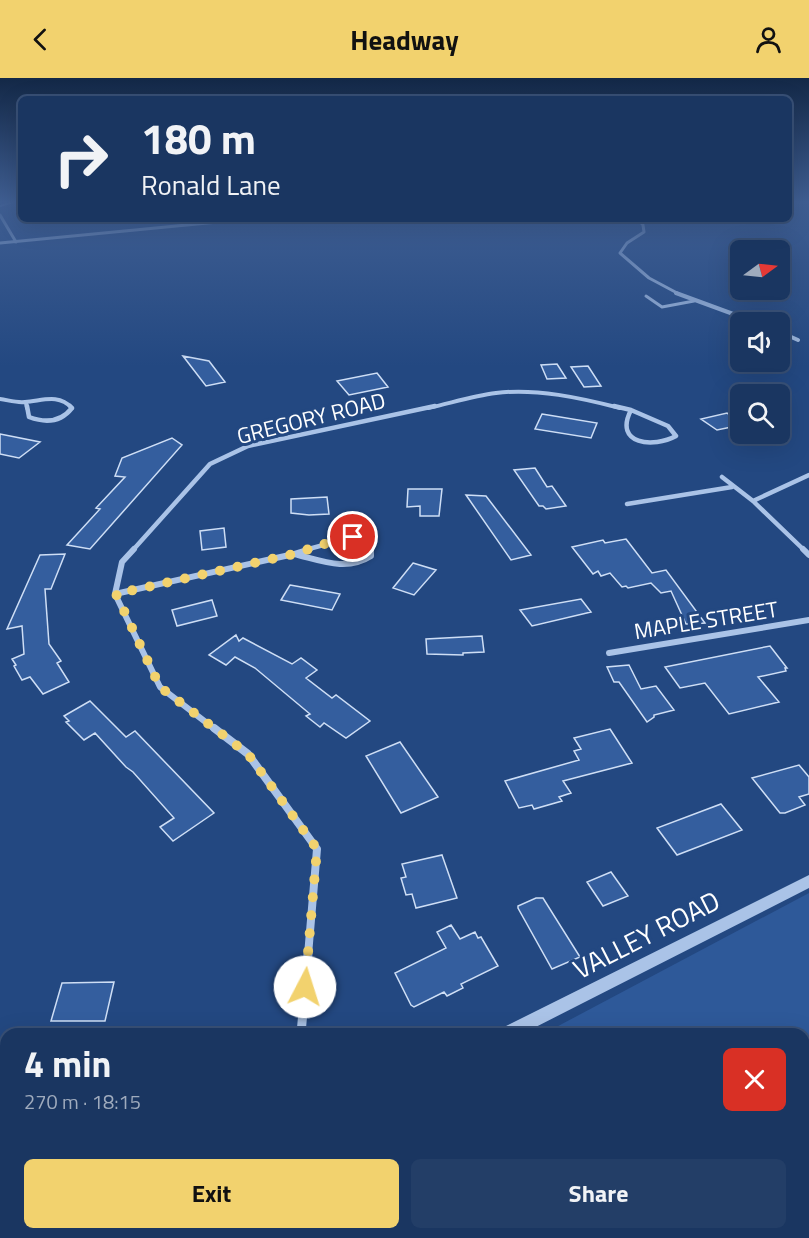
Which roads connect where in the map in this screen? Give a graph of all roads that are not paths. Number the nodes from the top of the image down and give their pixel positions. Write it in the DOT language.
graph roads {
  1 [pos="625,257"];
  2 [pos="646,297"];
  3 [pos="694,301"];
  4 [pos="730,313"];
  5 [pos="790,336"];
  6 [pos="798,340"];
  7 [pos="0,399"];
  8 [pos="26,403"];
  9 [pos="631,410"];
  10 [pos="809,475"];
  11 [pos="722,477"];
  12 [pos="732,487"];
  13 [pos="753,501"];
  14 [pos="627,504"];
  15 [pos="294,554"];
  16 [pos="809,555"];
  17 [pos="116,594"];
  18 [pos="809,620"];
  19 [pos="609,653"];
  20 [pos="809,881"];
  21 [pos="302,1028"];
  22 [pos="517,1028"];
  1 -- 3 [label="street"];
  2 -- 3 [label="lane"];
  3 -- 4 [label="street"];
  5 -- 6 [label="street"];
  7 -- 8 [label="street"];
  8 -- 8 [label="street"];
  9 -- 9 [label="street, GREGORY ROAD"];
  9 -- 17 [label="street, GREGORY ROAD"];
  10 -- 13 [label="street"];
  11 -- 12 [label="street"];
  12 -- 13 [label="street"];
  12 -- 14 [label="street"];
  13 -- 16 [label="street"];
  15 -- 15 [label="street"];
  15 -- 17 [label="street"];
  17 -- 21 [label="street"];
  18 -- 19 [label="street, MAPLE STREET"];
  20 -- 22 [label="street, VALLEY ROAD"];
}
